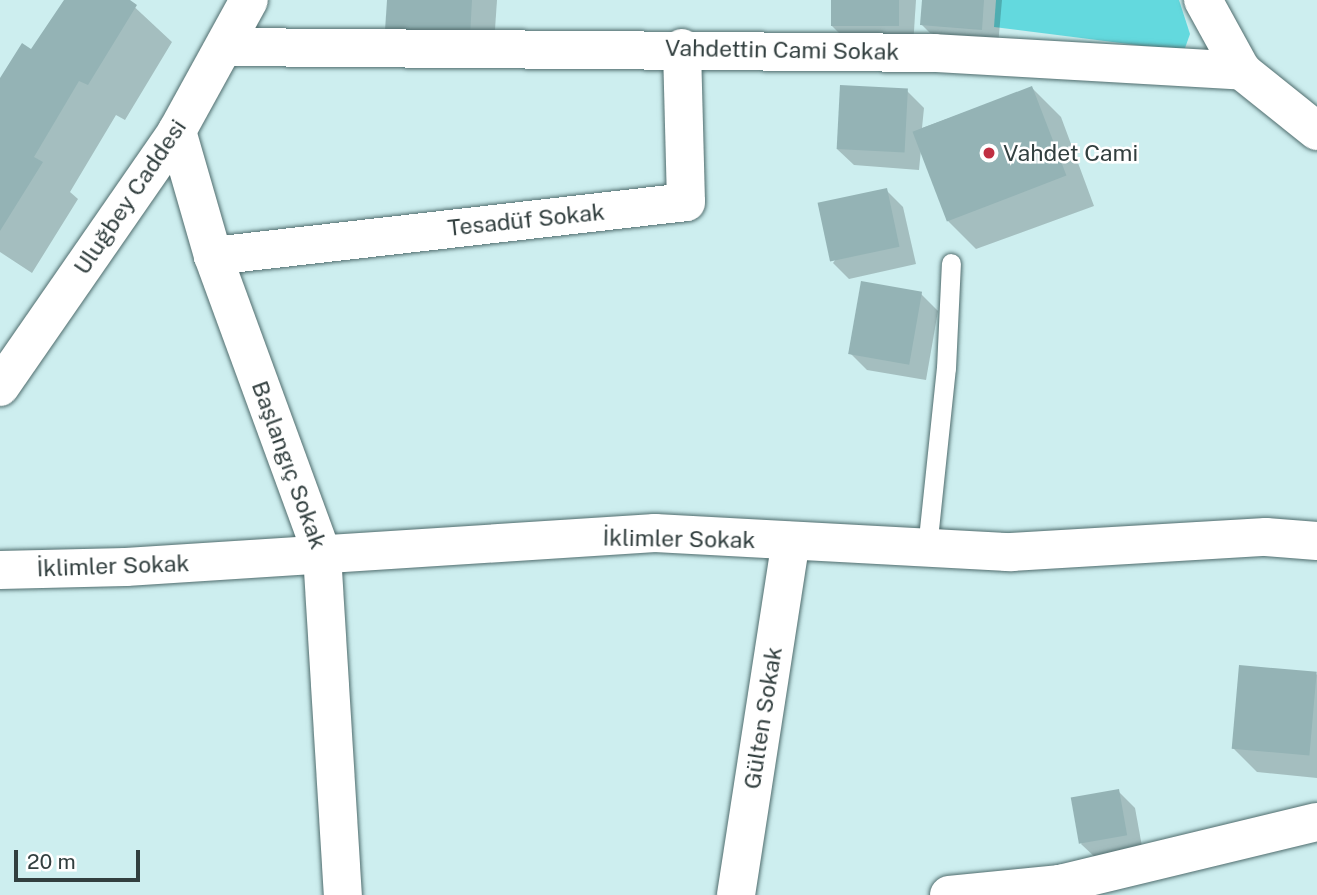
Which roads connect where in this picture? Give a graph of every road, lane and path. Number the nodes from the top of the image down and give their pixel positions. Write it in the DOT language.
graph roads {
  1 [pos="249,0"];
  2 [pos="1213,4"];
  3 [pos="225,47"];
  4 [pos="682,48"];
  5 [pos="1242,71"];
  6 [pos="177,131"];
  7 [pos="1317,131"];
  8 [pos="213,256"];
  9 [pos="950,263"];
  10 [pos="0,387"];
  11 [pos="791,541"];
  12 [pos="1317,541"];
  13 [pos="927,548"];
  14 [pos="322,554"];
  15 [pos="0,570"];
  16 [pos="1317,822"];
  17 [pos="1056,890"];
  18 [pos="343,895"];
  19 [pos="736,895"];
  20 [pos="949,895"];
  1 -- 3 [label="street, Uluğbey Caddesi"];
  2 -- 5 [label="street"];
  3 -- 4 [label="street, Vahdettin Cami Sokak"];
  3 -- 6 [label="street, Uluğbey Caddesi"];
  4 -- 5 [label="street, Vahdettin Cami Sokak"];
  4 -- 8 [label="street, Tesadüf Sokak"];
  5 -- 7 [label="street"];
  6 -- 8 [label="street, Başlangıç Sokak"];
  6 -- 10 [label="street, Uluğbey Caddesi"];
  8 -- 14 [label="street, Başlangıç Sokak"];
  9 -- 13 [label="lane"];
  11 -- 13 [label="street, İklimler Sokak"];
  11 -- 14 [label="street, İklimler Sokak"];
  11 -- 19 [label="street, Gülten Sokak"];
  12 -- 13 [label="street, İklimler Sokak"];
  14 -- 15 [label="street, İklimler Sokak"];
  14 -- 18 [label="street, Başlangıç Sokak"];
  16 -- 17 [label="street"];
  17 -- 20 [label="street"];
}
